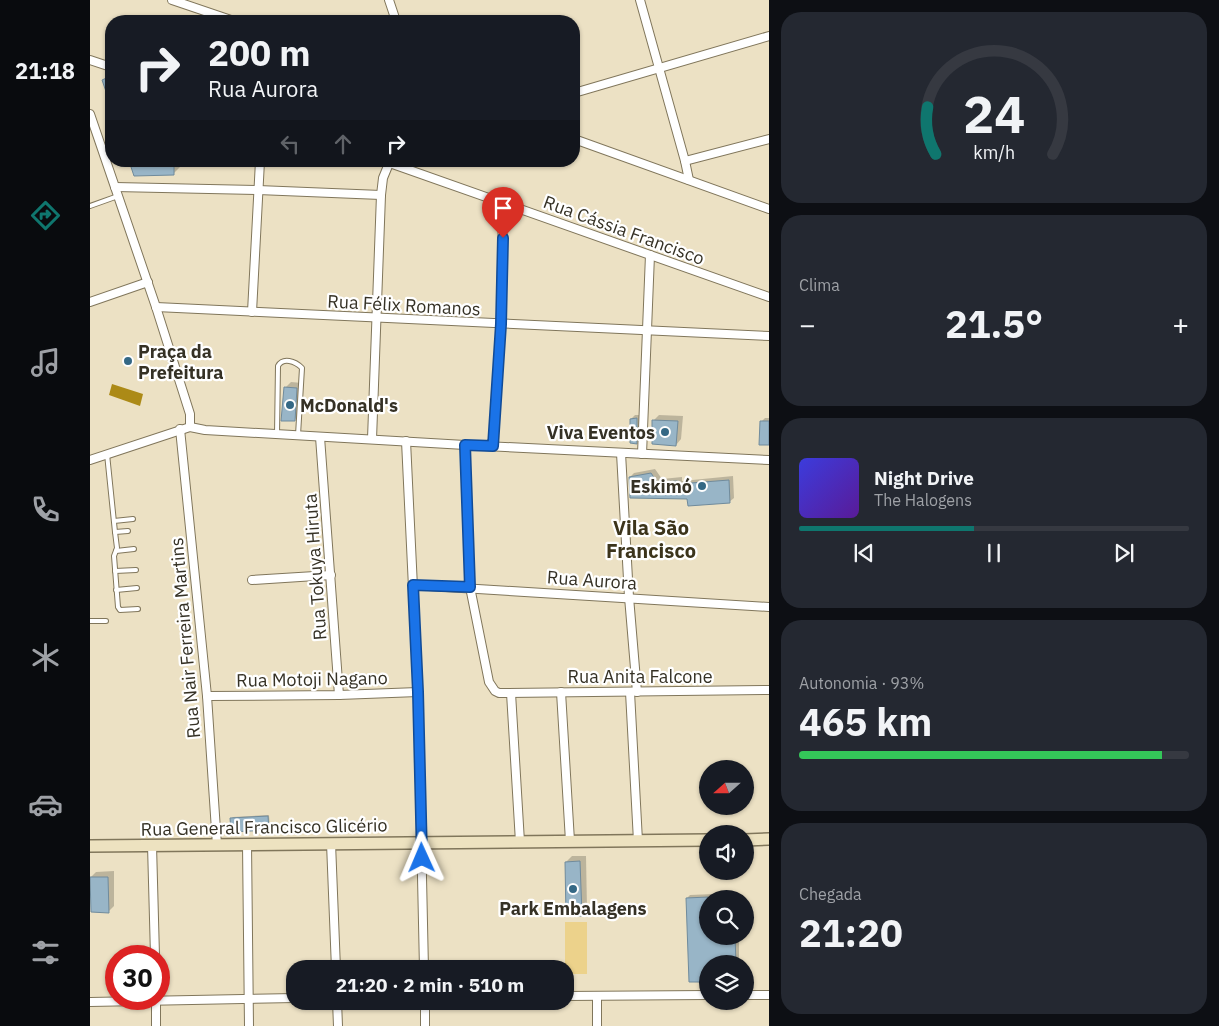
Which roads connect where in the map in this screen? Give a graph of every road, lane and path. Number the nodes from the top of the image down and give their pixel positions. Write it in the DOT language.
graph roads {
  1 [pos="172,0"];
  2 [pos="390,0"];
  3 [pos="640,0"];
  4 [pos="216,15"];
  5 [pos="394,15"];
  6 [pos="769,36"];
  7 [pos="90,60"];
  8 [pos="105,65"];
  9 [pos="659,68"];
  10 [pos="580,91"];
  11 [pos="90,114"];
  12 [pos="769,138"];
  13 [pos="580,141"];
  14 [pos="105,160"];
  15 [pos="685,161"];
  16 [pos="107,167"];
  17 [pos="260,167"];
  18 [pos="387,167"];
  19 [pos="402,167"];
  20 [pos="689,180"];
  21 [pos="114,187"];
  22 [pos="258,190"];
  23 [pos="381,195"];
  24 [pos="118,196"];
  25 [pos="503,203"];
  26 [pos="90,206"];
  27 [pos="769,209"];
  28 [pos="650,255"];
  29 [pos="148,282"];
  30 [pos="769,298"];
  31 [pos="90,302"];
  32 [pos="156,307"];
  33 [pos="252,312"];
  34 [pos="376,318"];
  35 [pos="501,324"];
  36 [pos="647,330"];
  37 [pos="769,336"];
  38 [pos="190,427"];
  39 [pos="180,429"];
  40 [pos="277,434"];
  41 [pos="298,436"];
  42 [pos="320,437"];
  43 [pos="372,439"];
  44 [pos="406,441"];
  45 [pos="465,445"];
  46 [pos="493,446"];
  47 [pos="621,453"];
  48 [pos="107,454"];
  49 [pos="642,454"];
  50 [pos="90,460"];
  51 [pos="769,460"];
  52 [pos="133,519"];
  53 [pos="114,521"];
  54 [pos="128,531"];
  55 [pos="116,532"];
  56 [pos="134,549"];
  57 [pos="116,552"];
  58 [pos="136,570"];
  59 [pos="115,571"];
  60 [pos="330,575"];
  61 [pos="252,580"];
  62 [pos="413,585"];
  63 [pos="470,587"];
  64 [pos="137,588"];
  65 [pos="116,590"];
  66 [pos="629,598"];
  67 [pos="769,607"];
  68 [pos="138,608"];
  69 [pos="90,621"];
  70 [pos="106,621"];
  71 [pos="769,690"];
  72 [pos="418,692"];
  73 [pos="561,692"];
  74 [pos="633,692"];
  75 [pos="511,693"];
  76 [pos="339,695"];
  77 [pos="207,696"];
  78 [pos="769,839"];
  79 [pos="699,840"];
  80 [pos="754,840"];
  81 [pos="570,841"];
  82 [pos="638,841"];
  83 [pos="422,842"];
  84 [pos="520,842"];
  85 [pos="247,844"];
  86 [pos="332,844"];
  87 [pos="217,845"];
  88 [pos="90,846"];
  89 [pos="152,846"];
  90 [pos="154,945"];
  91 [pos="336,960"];
  92 [pos="424,960"];
  93 [pos="699,995"];
  94 [pos="754,995"];
  95 [pos="769,995"];
  96 [pos="574,996"];
  97 [pos="597,996"];
  98 [pos="286,998"];
  99 [pos="249,999"];
  100 [pos="170,1000"];
  101 [pos="90,1002"];
  102 [pos="105,1002"];
  103 [pos="156,1010"];
  104 [pos="337,1010"];
  105 [pos="425,1010"];
  106 [pos="156,1026"];
  107 [pos="249,1026"];
  108 [pos="338,1026"];
  109 [pos="425,1026"];
  110 [pos="597,1026"];
  1 -- 4 [label="street"];
  2 -- 5 [label="street"];
  3 -- 9 [label="street"];
  6 -- 9 [label="street"];
  7 -- 8 [label="street"];
  9 -- 10 [label="street"];
  9 -- 15 [label="street"];
  11 -- 14 [label="street"];
  12 -- 15 [label="street"];
  13 -- 20 [label="street"];
  15 -- 20 [label="street"];
  16 -- 21 [label="street"];
  17 -- 22 [label="street"];
  18 -- 23 [label="street"];
  19 -- 25 [label="street, Rua Cássia Francisco"];
  20 -- 27 [label="street"];
  21 -- 22 [label="street"];
  21 -- 24 [label="street"];
  22 -- 23 [label="street"];
  22 -- 33 [label="street"];
  23 -- 34 [label="street"];
  24 -- 26 [label="lane"];
  24 -- 29 [label="street"];
  25 -- 28 [label="street, Rua Cássia Francisco"];
  25 -- 35 [label="street"];
  28 -- 30 [label="street, Rua Cássia Francisco"];
  28 -- 36 [label="street"];
  29 -- 31 [label="street"];
  29 -- 32 [label="street"];
  32 -- 33 [label="street, Rua Félix Romanos"];
  32 -- 38 [label="street"];
  33 -- 34 [label="street, Rua Félix Romanos"];
  34 -- 35 [label="street, Rua Félix Romanos"];
  34 -- 43 [label="street"];
  35 -- 36 [label="street, Rua Félix Romanos"];
  35 -- 46 [label="street"];
  36 -- 37 [label="street, Rua Félix Romanos"];
  36 -- 49 [label="street"];
  38 -- 39 [label="street"];
  38 -- 40 [label="street"];
  39 -- 48 [label="street"];
  39 -- 77 [label="street, Rua Nair Ferreira Martins"];
  40 -- 41 [label="street"];
  40 -- 41 [label="lane"];
  41 -- 42 [label="street"];
  42 -- 43 [label="street"];
  42 -- 60 [label="street, Rua Tokuya Hiruta"];
  43 -- 44 [label="street"];
  44 -- 45 [label="street"];
  44 -- 62 [label="street"];
  45 -- 46 [label="street"];
  45 -- 63 [label="street"];
  46 -- 47 [label="street"];
  47 -- 49 [label="street"];
  47 -- 66 [label="street"];
  48 -- 50 [label="street"];
  48 -- 53 [label="lane"];
  49 -- 51 [label="street"];
  52 -- 53 [label="lane"];
  53 -- 55 [label="lane"];
  54 -- 55 [label="lane"];
  55 -- 57 [label="lane"];
  56 -- 57 [label="lane"];
  57 -- 59 [label="lane"];
  58 -- 59 [label="lane"];
  59 -- 65 [label="lane"];
  60 -- 61 [label="street"];
  60 -- 76 [label="street, Rua Tokuya Hiruta"];
  62 -- 63 [label="street, Rua Aurora"];
  62 -- 72 [label="street"];
  63 -- 66 [label="street, Rua Aurora"];
  63 -- 75 [label="street"];
  64 -- 65 [label="lane"];
  65 -- 68 [label="lane"];
  66 -- 67 [label="street, Rua Aurora"];
  66 -- 74 [label="street"];
  69 -- 70 [label="lane"];
  71 -- 74 [label="street, Rua Anita Falcone"];
  72 -- 76 [label="street, Rua Motoji Nagano"];
  72 -- 83 [label="street"];
  73 -- 74 [label="street, Rua Anita Falcone"];
  73 -- 75 [label="street, Rua Anita Falcone"];
  73 -- 81 [label="street"];
  74 -- 82 [label="street"];
  75 -- 84 [label="street"];
  76 -- 77 [label="street, Rua Motoji Nagano"];
  77 -- 87 [label="street, Rua Nair Ferreira Martins"];
  78 -- 80 [label="main road"];
  79 -- 82 [label="main road, Rua General Francisco Glicério"];
  81 -- 82 [label="main road, Rua General Francisco Glicério"];
  81 -- 84 [label="main road, Rua General Francisco Glicério"];
  83 -- 84 [label="main road, Rua General Francisco Glicério"];
  83 -- 86 [label="main road, Rua General Francisco Glicério"];
  83 -- 92 [label="street"];
  85 -- 86 [label="main road, Rua General Francisco Glicério"];
  85 -- 87 [label="main road, Rua General Francisco Glicério"];
  85 -- 99 [label="street"];
  86 -- 91 [label="street"];
  87 -- 89 [label="main road, Rua General Francisco Glicério"];
  88 -- 89 [label="main road, Rua General Francisco Glicério"];
  89 -- 90 [label="street"];
  93 -- 97 [label="street"];
  94 -- 95 [label="street"];
  96 -- 97 [label="street"];
  97 -- 110 [label="street"];
  98 -- 99 [label="street"];
  99 -- 100 [label="street"];
  99 -- 107 [label="street"];
  101 -- 102 [label="street"];
  103 -- 106 [label="street"];
  104 -- 108 [label="street"];
  105 -- 109 [label="street"];
}
